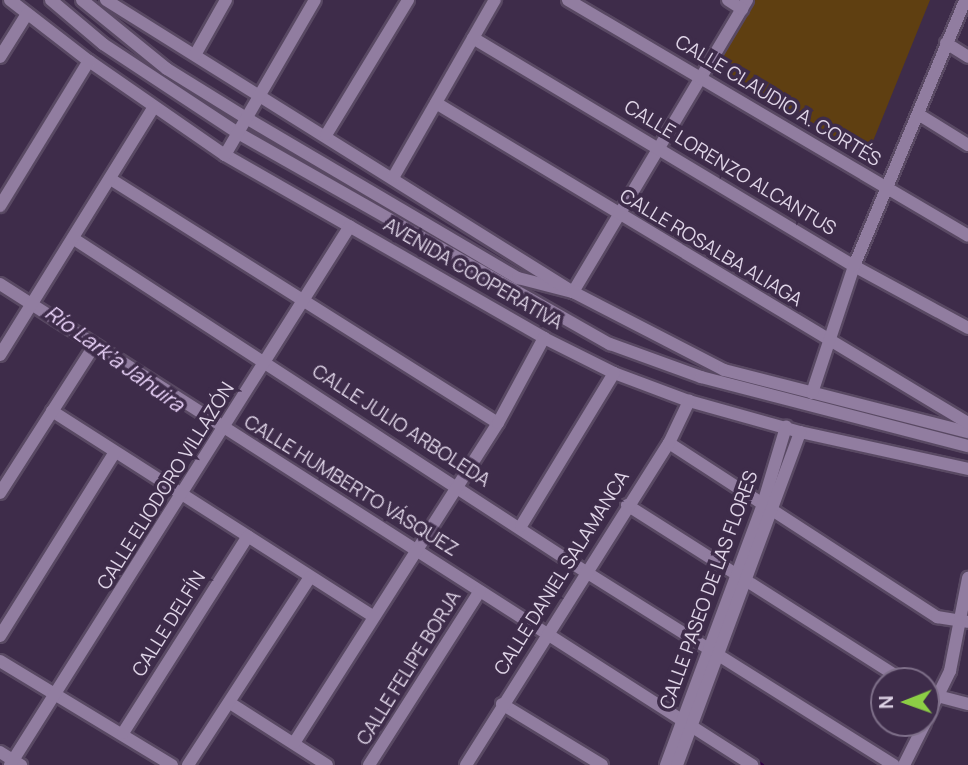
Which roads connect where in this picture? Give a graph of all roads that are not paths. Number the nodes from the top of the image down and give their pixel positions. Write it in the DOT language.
graph roads {
  1 [pos="10,0"];
  2 [pos="51,0"];
  3 [pos="82,0"];
  4 [pos="106,0"];
  5 [pos="226,0"];
  6 [pos="315,0"];
  7 [pos="408,0"];
  8 [pos="495,0"];
  9 [pos="569,0"];
  10 [pos="728,0"];
  11 [pos="965,0"];
  12 [pos="744,4"];
  13 [pos="27,14"];
  14 [pos="473,38"];
  15 [pos="946,43"];
  16 [pos="195,55"];
  17 [pos="0,57"];
  18 [pos="968,57"];
  19 [pos="89,61"];
  20 [pos="701,77"];
  21 [pos="258,96"];
  22 [pos="436,103"];
  23 [pos="153,107"];
  24 [pos="918,114"];
  25 [pos="246,118"];
  26 [pos="237,133"];
  27 [pos="326,135"];
  28 [pos="968,145"];
  29 [pos="662,149"];
  30 [pos="225,155"];
  31 [pos="394,176"];
  32 [pos="112,180"];
  33 [pos="886,187"];
  34 [pos="0,206"];
  35 [pos="620,217"];
  36 [pos="350,226"];
  37 [pos="968,236"];
  38 [pos="75,239"];
  39 [pos="854,266"];
  40 [pos="0,284"];
  41 [pos="573,292"];
  42 [pos="306,301"];
  43 [pos="32,305"];
  44 [pos="968,328"];
  45 [pos="544,338"];
  46 [pos="826,340"];
  47 [pos="94,346"];
  48 [pos="0,355"];
  49 [pos="266,363"];
  50 [pos="614,373"];
  51 [pos="812,393"];
  52 [pos="689,401"];
  53 [pos="52,411"];
  54 [pos="498,423"];
  55 [pos="968,423"];
  56 [pos="786,427"];
  57 [pos="225,429"];
  58 [pos="800,432"];
  59 [pos="968,432"];
  60 [pos="669,443"];
  61 [pos="968,446"];
  62 [pos="115,452"];
  63 [pos="968,470"];
  64 [pos="458,485"];
  65 [pos="0,493"];
  66 [pos="183,495"];
  67 [pos="627,505"];
  68 [pos="767,510"];
  69 [pos="521,526"];
  70 [pos="247,536"];
  71 [pos="417,551"];
  72 [pos="586,572"];
  73 [pos="310,577"];
  74 [pos="741,578"];
  75 [pos="968,578"];
  76 [pos="480,591"];
  77 [pos="374,617"];
  78 [pos="964,622"];
  79 [pos="547,635"];
  80 [pos="0,636"];
  81 [pos="713,649"];
  82 [pos="0,661"];
  83 [pos="882,667"];
  84 [pos="940,684"];
  85 [pos="57,692"];
  86 [pos="940,697"];
  87 [pos="229,703"];
  88 [pos="502,704"];
  89 [pos="968,704"];
  90 [pos="687,724"];
  91 [pos="123,733"];
  92 [pos="917,737"];
  93 [pos="293,743"];
  94 [pos="0,751"];
  95 [pos="15,763"];
  96 [pos="173,765"];
  97 [pos="188,765"];
  98 [pos="327,765"];
  99 [pos="369,765"];
  100 [pos="466,765"];
  101 [pos="602,765"];
  102 [pos="666,765"];
  103 [pos="677,765"];
  104 [pos="752,765"];
  105 [pos="894,765"];
  106 [pos="904,765"];
  1 -- 13 [label="street, AVENIDA COOPERATIVA"];
  2 -- 26 [label="street, AVENIDA COOPERATIVA"];
  3 -- 25 [label="street"];
  4 -- 16 [label="street"];
  5 -- 16 [label="street"];
  6 -- 21 [label="street"];
  7 -- 27 [label="street"];
  8 -- 14 [label="street"];
  9 -- 20 [label="street, CALLE CLAUDIO A. CORTÉS"];
  10 -- 12 [label="street"];
  11 -- 15 [label="street"];
  12 -- 20 [label="street"];
  13 -- 17 [label="street"];
  13 -- 19 [label="street, AVENIDA COOPERATIVA"];
  14 -- 22 [label="street"];
  14 -- 29 [label="street, CALLE LORENZO ALCANTUS"];
  15 -- 18 [label="street"];
  15 -- 24 [label="street"];
  16 -- 21 [label="street"];
  19 -- 23 [label="street, AVENIDA COOPERATIVA"];
  19 -- 34 [label="street"];
  20 -- 29 [label="street"];
  20 -- 33 [label="street, CALLE CLAUDIO A. CORTÉS"];
  21 -- 25 [label="street"];
  21 -- 27 [label="street"];
  22 -- 31 [label="street"];
  22 -- 35 [label="street, CALLE ROSALBA ALIAGA"];
  23 -- 30 [label="street, AVENIDA COOPERATIVA"];
  23 -- 32 [label="street"];
  24 -- 28 [label="street"];
  24 -- 33 [label="street"];
  25 -- 26 [label="street"];
  25 -- 41 [label="street"];
  26 -- 30 [label="street"];
  26 -- 61 [label="street, AVENIDA COOPERATIVA"];
  27 -- 31 [label="street"];
  29 -- 35 [label="street"];
  29 -- 39 [label="street, CALLE LORENZO ALCANTUS"];
  30 -- 36 [label="street, AVENIDA COOPERATIVA"];
  31 -- 41 [label="street"];
  32 -- 38 [label="street"];
  32 -- 42 [label="street"];
  33 -- 37 [label="street, CALLE CLAUDIO A. CORTÉS"];
  33 -- 39 [label="street"];
  35 -- 41 [label="street"];
  35 -- 46 [label="street, CALLE ROSALBA ALIAGA"];
  36 -- 42 [label="street, CALLE ELIODORO VILLAZÓN"];
  36 -- 45 [label="street, AVENIDA COOPERATIVA"];
  38 -- 43 [label="street"];
  38 -- 49 [label="street, CALLE JULIO ARBOLEDA"];
  39 -- 44 [label="street, CALLE LORENZO ALCANTUS"];
  39 -- 46 [label="street"];
  40 -- 43 [label="street, CALLE HUMBERTO VÁSQUEZ"];
  41 -- 51 [label="street"];
  42 -- 49 [label="street, CALLE ELIODORO VILLAZÓN"];
  42 -- 54 [label="street"];
  43 -- 47 [label="street, CALLE HUMBERTO VÁSQUEZ"];
  43 -- 48 [label="street"];
  45 -- 50 [label="street, AVENIDA COOPERATIVA"];
  45 -- 54 [label="street"];
  46 -- 51 [label="street"];
  46 -- 55 [label="street, CALLE ROSALBA ALIAGA"];
  47 -- 53 [label="street"];
  47 -- 57 [label="street, CALLE HUMBERTO VÁSQUEZ"];
  49 -- 57 [label="street, CALLE ELIODORO VILLAZÓN"];
  49 -- 64 [label="street, CALLE JULIO ARBOLEDA"];
  50 -- 52 [label="street, AVENIDA COOPERATIVA"];
  50 -- 69 [label="street"];
  51 -- 59 [label="street"];
  52 -- 56 [label="street, AVENIDA COOPERATIVA"];
  52 -- 60 [label="street, CALLE DANIEL SALAMANCA"];
  53 -- 62 [label="street"];
  53 -- 65 [label="street"];
  54 -- 64 [label="street"];
  56 -- 58 [label="street, AVENIDA COOPERATIVA"];
  56 -- 68 [label="street, CALLE PASEO DE LAS FLORES"];
  57 -- 66 [label="street, CALLE ELIODORO VILLAZÓN"];
  57 -- 71 [label="street, CALLE HUMBERTO VÁSQUEZ"];
  58 -- 63 [label="street, AVENIDA COOPERATIVA"];
  58 -- 68 [label="street, CALLE PASEO DE LAS FLORES"];
  60 -- 67 [label="street, CALLE DANIEL SALAMANCA"];
  60 -- 68 [label="street"];
  62 -- 66 [label="street"];
  62 -- 80 [label="street"];
  64 -- 69 [label="street, CALLE JULIO ARBOLEDA"];
  64 -- 71 [label="street"];
  66 -- 70 [label="street"];
  66 -- 85 [label="street, CALLE ELIODORO VILLAZÓN"];
  67 -- 72 [label="street, CALLE DANIEL SALAMANCA"];
  67 -- 74 [label="street"];
  68 -- 74 [label="street, CALLE PASEO DE LAS FLORES"];
  68 -- 78 [label="street"];
  69 -- 72 [label="street, CALLE JULIO ARBOLEDA"];
  70 -- 73 [label="street"];
  70 -- 91 [label="street, CALLE DELFÍN"];
  71 -- 76 [label="street, CALLE HUMBERTO VÁSQUEZ"];
  71 -- 77 [label="street"];
  72 -- 79 [label="street, CALLE DANIEL SALAMANCA"];
  72 -- 81 [label="street, CALLE JULIO ARBOLEDA"];
  73 -- 77 [label="street"];
  73 -- 87 [label="street"];
  74 -- 81 [label="street, CALLE PASEO DE LAS FLORES"];
  74 -- 83 [label="street"];
  75 -- 78 [label="street"];
  76 -- 79 [label="street, CALLE HUMBERTO VÁSQUEZ"];
  76 -- 99 [label="street, CALLE FELIPE BORJA"];
  77 -- 93 [label="street"];
  78 -- 84 [label="street"];
  79 -- 88 [label="street, CALLE DANIEL SALAMANCA"];
  79 -- 90 [label="street, CALLE HUMBERTO VÁSQUEZ"];
  81 -- 90 [label="street, CALLE PASEO DE LAS FLORES"];
  81 -- 105 [label="street, CALLE JULIO ARBOLEDA"];
  82 -- 85 [label="street"];
  85 -- 91 [label="street"];
  85 -- 95 [label="street, CALLE ELIODORO VILLAZÓN"];
  86 -- 89 [label="street"];
  87 -- 93 [label="street"];
  87 -- 97 [label="street"];
  88 -- 100 [label="street, CALLE DANIEL SALAMANCA"];
  88 -- 101 [label="street"];
  90 -- 102 [label="street, CALLE PASEO DE LAS FLORES"];
  90 -- 103 [label="street, CALLE PASEO DE LAS FLORES"];
  90 -- 104 [label="street, CALLE HUMBERTO VÁSQUEZ"];
  91 -- 96 [label="street"];
  92 -- 106 [label="street"];
  93 -- 98 [label="street"];
  94 -- 95 [label="street"];
}
